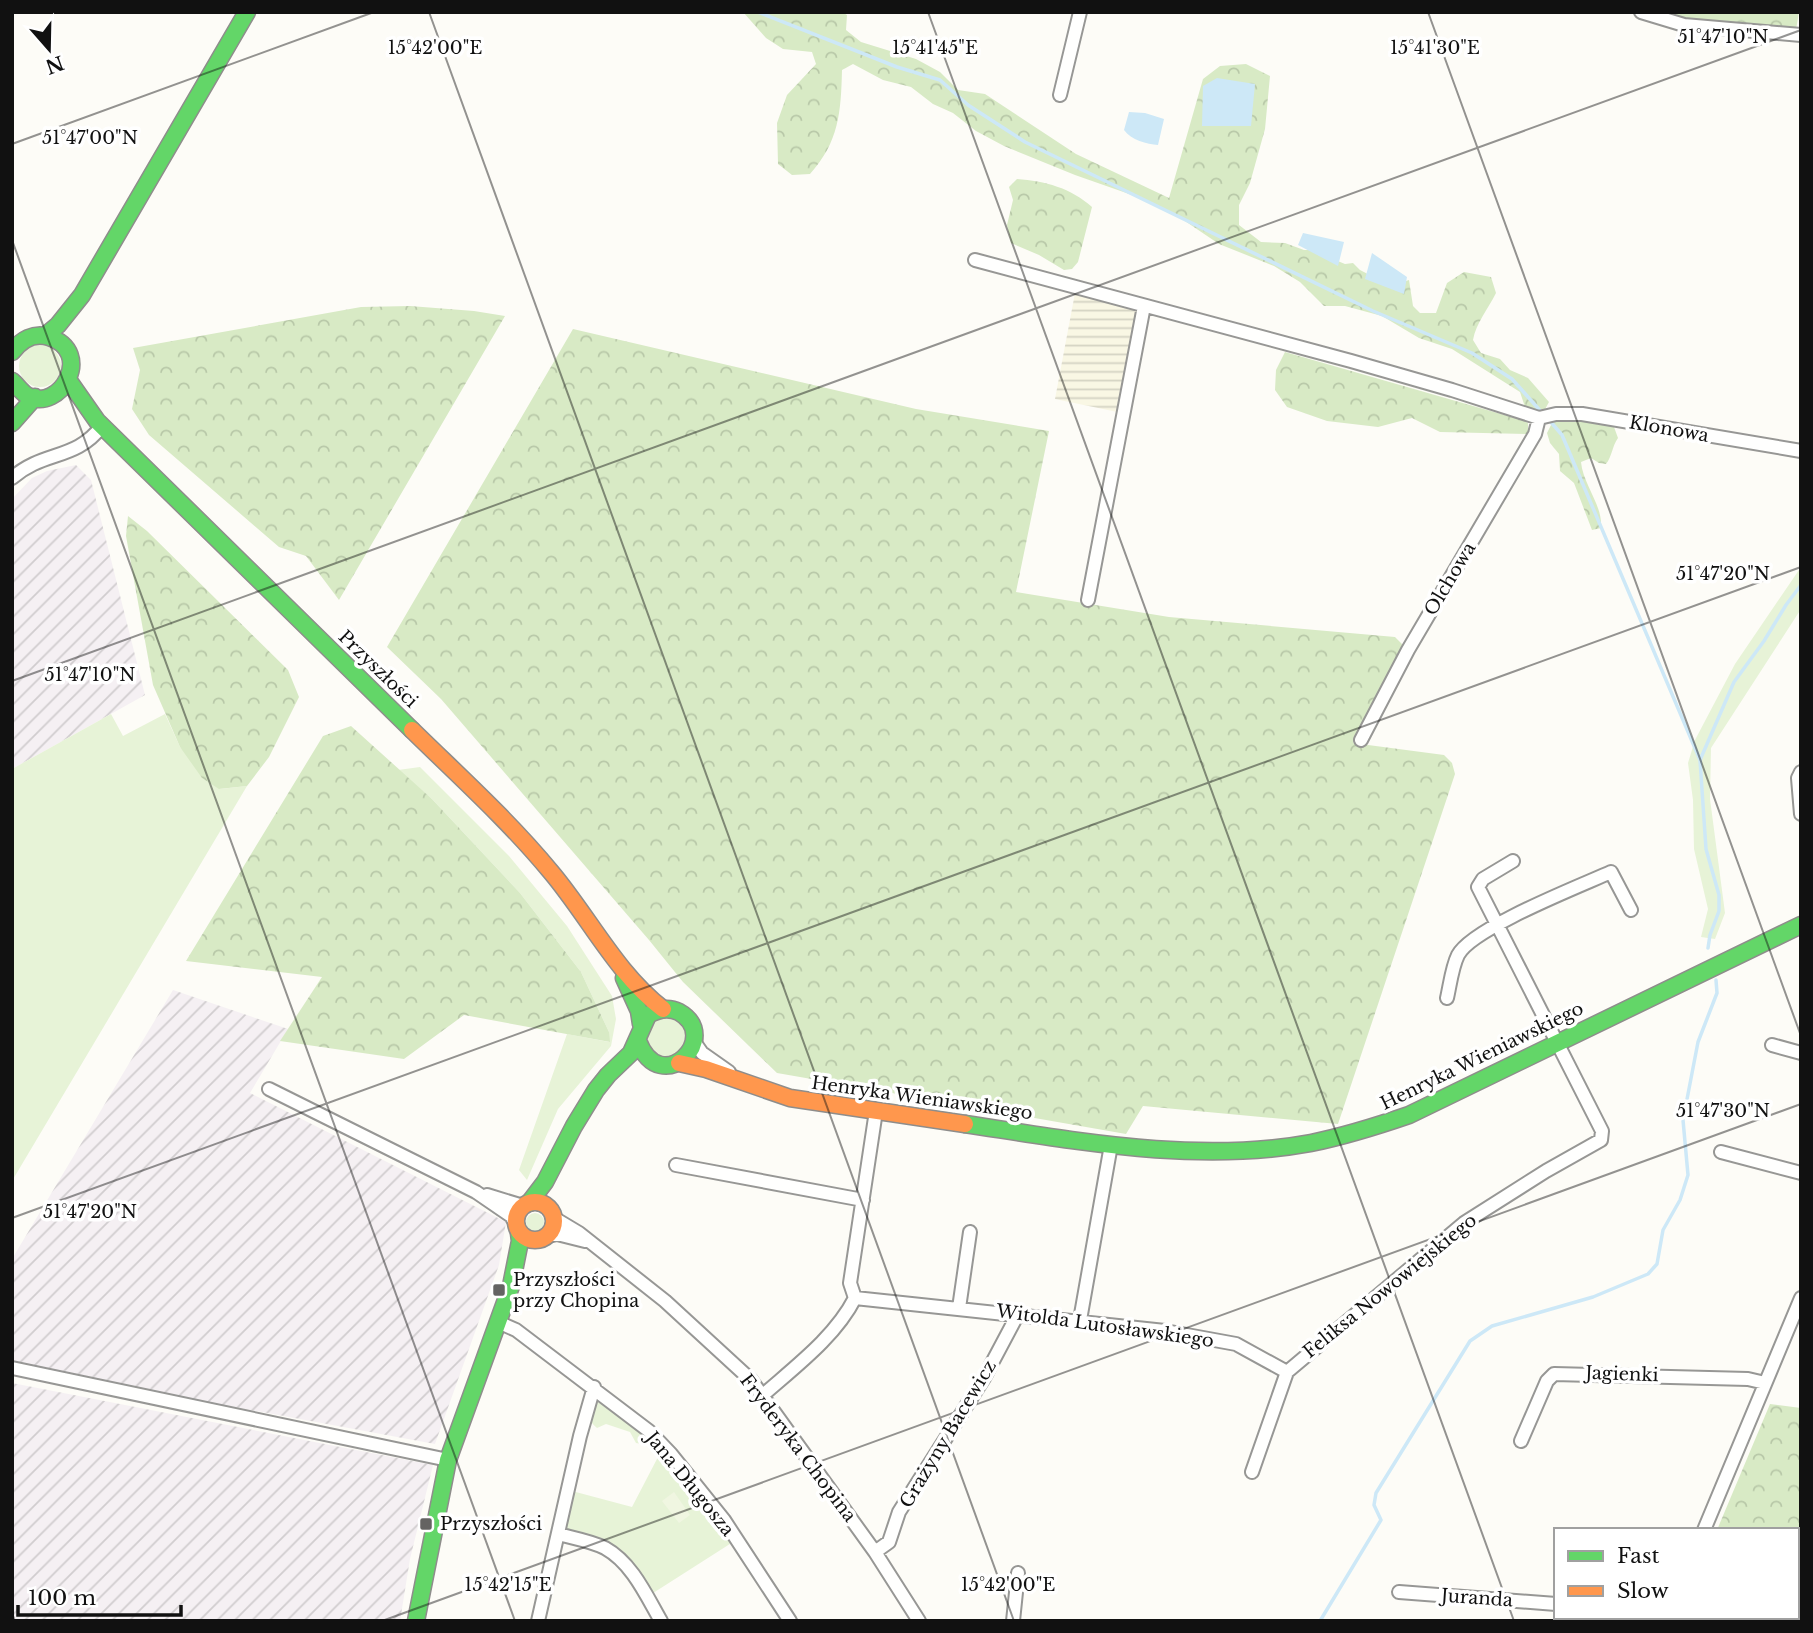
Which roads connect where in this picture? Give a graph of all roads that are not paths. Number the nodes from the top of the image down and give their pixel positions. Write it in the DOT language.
graph roads {
  1 [pos="247,12"];
  2 [pos="1080,12"];
  3 [pos="1641,12"];
  4 [pos="1801,35"];
  5 [pos="1060,95"];
  6 [pos="975,260"];
  7 [pos="82,295"];
  8 [pos="1144,306"];
  9 [pos="19,334"];
  10 [pos="46,335"];
  11 [pos="66,348"];
  12 [pos="12,352"];
  13 [pos="69,381"];
  14 [pos="13,389"];
  15 [pos="53,395"];
  16 [pos="35,397"];
  17 [pos="1539,418"];
  18 [pos="12,423"];
  19 [pos="100,424"];
  20 [pos="1800,452"];
  21 [pos="12,478"];
  22 [pos="1088,600"];
  23 [pos="1361,740"];
  24 [pos="1801,772"];
  25 [pos="1801,814"];
  26 [pos="1513,861"];
  27 [pos="1631,910"];
  28 [pos="1498,925"];
  29 [pos="1801,925"];
  30 [pos="615,959"];
  31 [pos="1447,998"];
  32 [pos="663,1009"];
  33 [pos="641,1024"];
  34 [pos="638,1041"];
  35 [pos="1558,1041"];
  36 [pos="695,1043"];
  37 [pos="1772,1045"];
  38 [pos="1801,1053"];
  39 [pos="652,1063"];
  40 [pos="679,1063"];
  41 [pos="746,1085"];
  42 [pos="269,1088"];
  43 [pos="593,1098"];
  44 [pos="876,1111"];
  45 [pos="1111,1145"];
  46 [pos="1721,1152"];
  47 [pos="556,1161"];
  48 [pos="676,1165"];
  49 [pos="1801,1173"];
  50 [pos="476,1192"];
  51 [pos="863,1200"];
  52 [pos="526,1205"];
  53 [pos="553,1215"];
  54 [pos="518,1228"];
  55 [pos="970,1232"];
  56 [pos="544,1238"];
  57 [pos="589,1241"];
  58 [pos="511,1286"];
  59 [pos="855,1298"];
  60 [pos="1801,1298"];
  61 [pos="959,1308"];
  62 [pos="1018,1314"];
  63 [pos="1080,1321"];
  64 [pos="498,1322"];
  65 [pos="12,1367"];
  66 [pos="1287,1372"];
  67 [pos="1765,1382"];
  68 [pos="594,1387"];
  69 [pos="763,1395"];
  70 [pos="1521,1441"];
  71 [pos="448,1460"];
  72 [pos="1252,1472"];
  73 [pos="1705,1528"];
  74 [pos="558,1534"];
  75 [pos="875,1552"];
  76 [pos="1018,1573"];
  77 [pos="1399,1592"];
  78 [pos="1554,1604"];
  79 [pos="416,1621"];
  80 [pos="538,1621"];
  81 [pos="661,1621"];
  82 [pos="790,1621"];
  83 [pos="919,1621"];
  84 [pos="1013,1621"];
  1 -- 7 [label="street"];
  2 -- 5 [label="street"];
  3 -- 4 [label="street"];
  6 -- 8 [label="street"];
  7 -- 10 [label="street"];
  7 -- 11 [label="street"];
  8 -- 17 [label="street"];
  8 -- 22 [label="street"];
  9 -- 10 [label="street"];
  9 -- 12 [label="street"];
  10 -- 11 [label="street"];
  11 -- 13 [label="street"];
  13 -- 15 [label="street"];
  13 -- 19 [label="street, Przyszłości"];
  14 -- 16 [label="street"];
  15 -- 16 [label="street"];
  15 -- 19 [label="street, Przyszłości"];
  16 -- 18 [label="street"];
  17 -- 20 [label="street, Klonowa"];
  17 -- 23 [label="street, Olchowa"];
  19 -- 21 [label="street"];
  19 -- 30 [label="street, Przyszłości"];
  24 -- 25 [label="street"];
  26 -- 28 [label="street"];
  27 -- 28 [label="street"];
  28 -- 31 [label="street"];
  28 -- 35 [label="street"];
  29 -- 35 [label="street, Henryka Wieniawskiego"];
  30 -- 32 [label="street, Przyszłości"];
  30 -- 33 [label="street, Przyszłości"];
  32 -- 33 [label="street"];
  32 -- 36 [label="street"];
  33 -- 34 [label="street"];
  34 -- 39 [label="street"];
  34 -- 43 [label="street"];
  35 -- 45 [label="street, Henryka Wieniawskiego"];
  35 -- 66 [label="street, Feliksa Nowowiejskiego"];
  36 -- 40 [label="street"];
  36 -- 41 [label="street, Henryka Wieniawskiego"];
  37 -- 38 [label="street"];
  39 -- 40 [label="street"];
  39 -- 43 [label="street"];
  40 -- 41 [label="street, Henryka Wieniawskiego"];
  41 -- 44 [label="street, Henryka Wieniawskiego"];
  42 -- 50 [label="street"];
  43 -- 47 [label="street"];
  44 -- 45 [label="street, Henryka Wieniawskiego"];
  44 -- 51 [label="street"];
  45 -- 63 [label="street"];
  46 -- 49 [label="street"];
  47 -- 52 [label="street"];
  47 -- 53 [label="street"];
  48 -- 51 [label="street"];
  50 -- 52 [label="street"];
  50 -- 54 [label="street"];
  51 -- 59 [label="street"];
  52 -- 53 [label="street"];
  52 -- 54 [label="street"];
  53 -- 56 [label="street"];
  53 -- 57 [label="street, Fryderyka Chopina"];
  54 -- 56 [label="street"];
  54 -- 58 [label="street"];
  55 -- 61 [label="street"];
  56 -- 57 [label="street, Fryderyka Chopina"];
  56 -- 58 [label="street"];
  57 -- 69 [label="street, Fryderyka Chopina"];
  58 -- 64 [label="street"];
  59 -- 61 [label="street, Witolda Lutosławskiego"];
  59 -- 69 [label="street"];
  60 -- 67 [label="street"];
  61 -- 62 [label="street, Witolda Lutosławskiego"];
  62 -- 63 [label="street, Witolda Lutosławskiego"];
  62 -- 75 [label="street, Grażyny Bacewicz"];
  63 -- 66 [label="street, Witolda Lutosławskiego"];
  64 -- 68 [label="street, Jana Długosza"];
  64 -- 71 [label="street"];
  65 -- 71 [label="street"];
  66 -- 72 [label="street, Feliksa Nowowiejskiego"];
  67 -- 70 [label="street, Jagienki"];
  67 -- 73 [label="street"];
  68 -- 74 [label="street"];
  68 -- 82 [label="street, Jana Długosza"];
  69 -- 75 [label="street, Fryderyka Chopina"];
  71 -- 79 [label="street"];
  74 -- 80 [label="street"];
  74 -- 81 [label="street"];
  75 -- 83 [label="street, Fryderyka Chopina"];
  76 -- 84 [label="street"];
  77 -- 78 [label="street, Juranda"];
}
